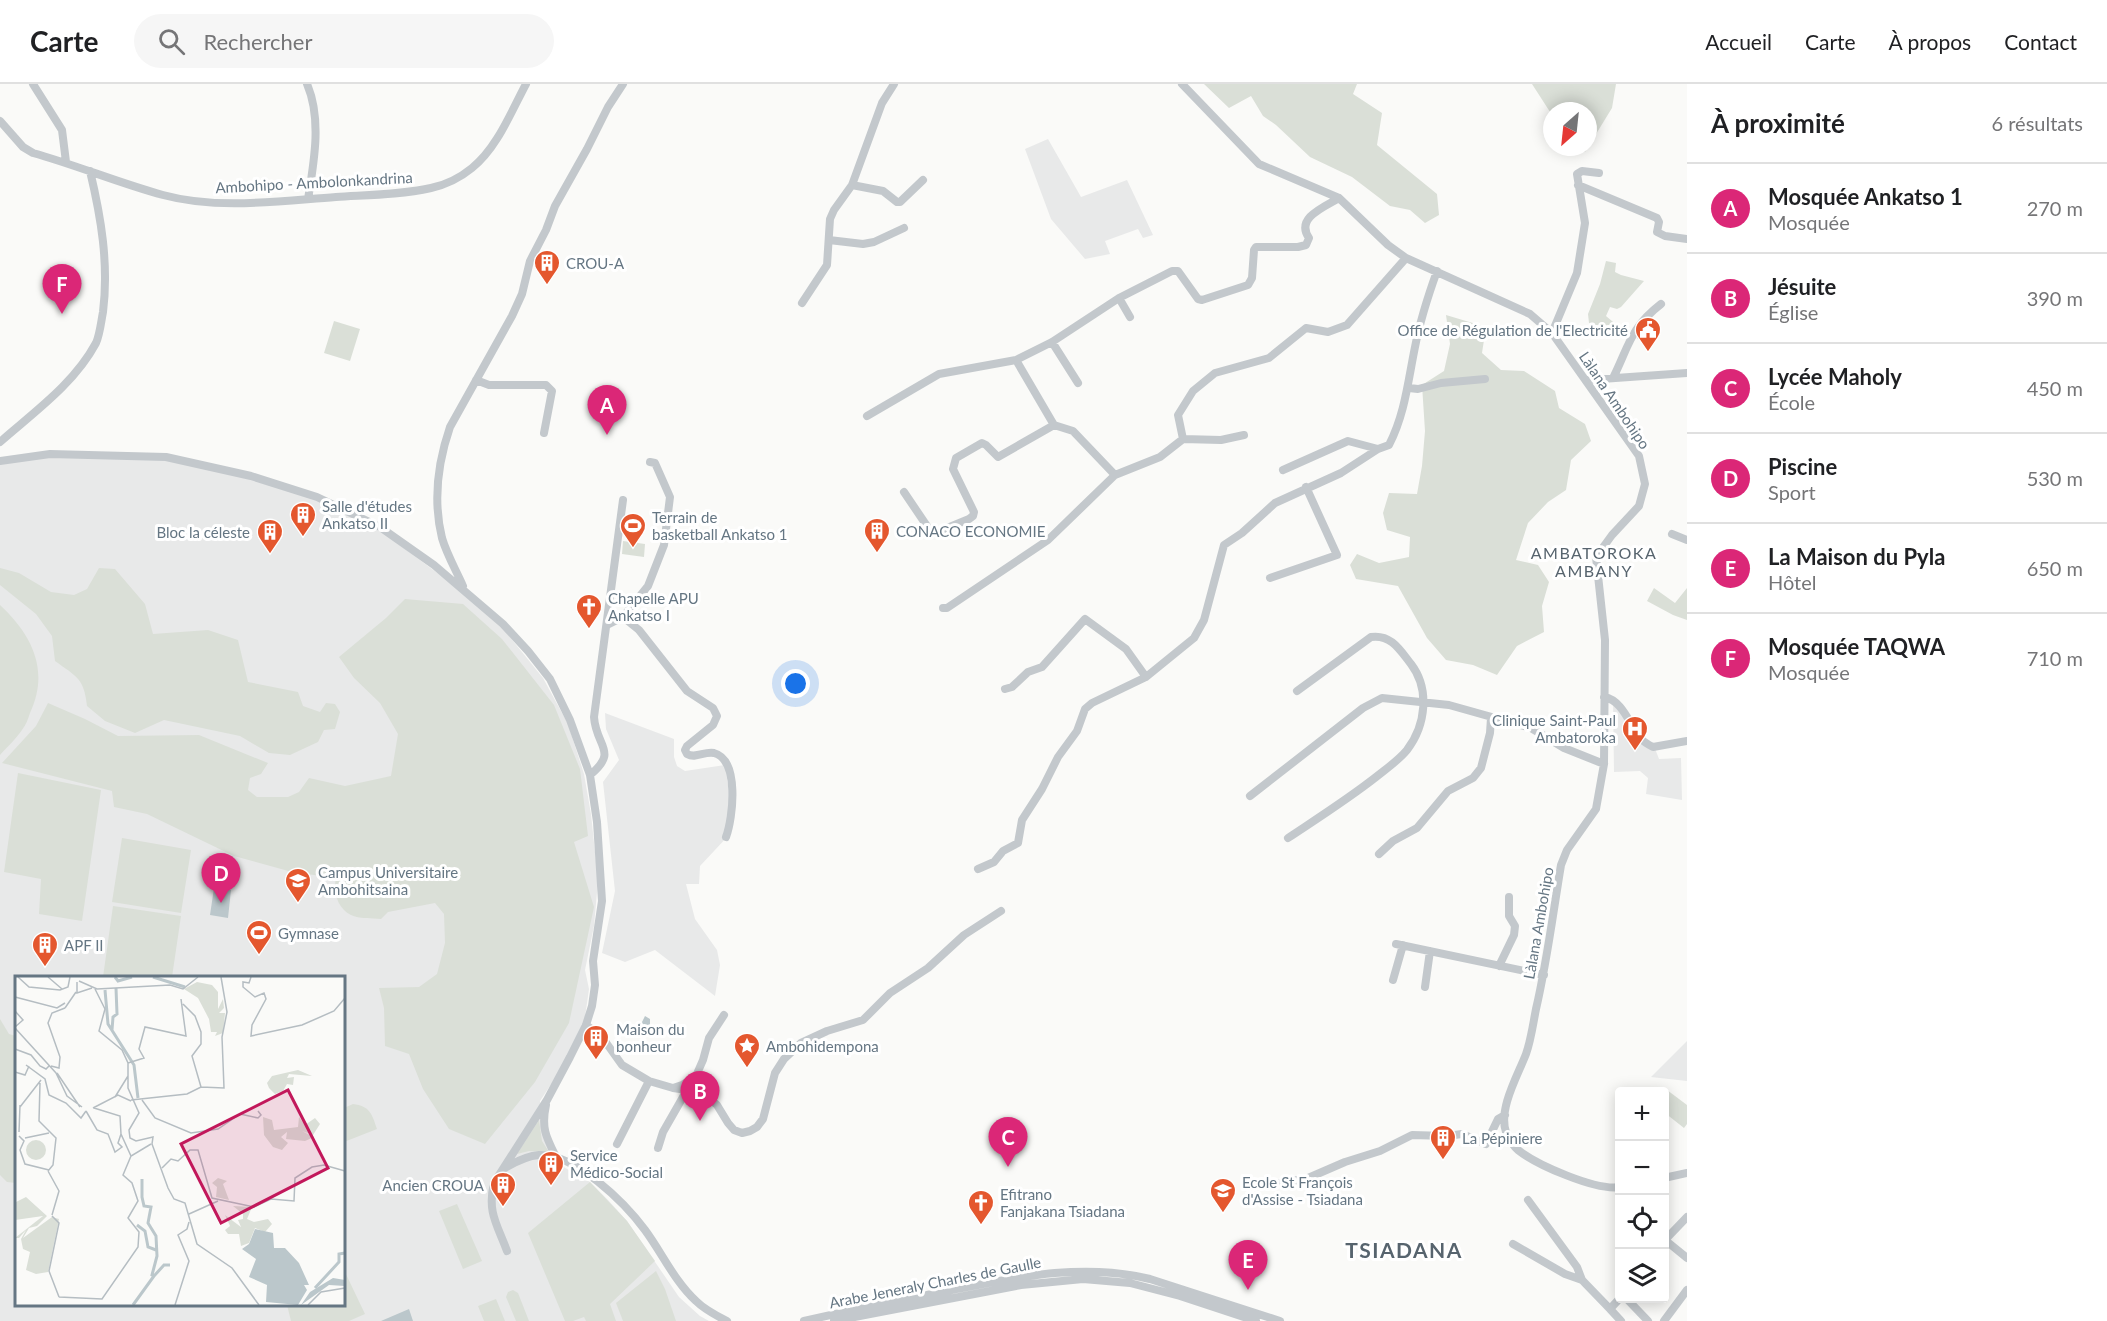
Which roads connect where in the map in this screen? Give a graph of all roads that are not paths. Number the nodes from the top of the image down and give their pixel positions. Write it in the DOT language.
graph roads {
  1 [pos="33,84"];
  2 [pos="307,84"];
  3 [pos="526,84"];
  4 [pos="623,84"];
  5 [pos="894,84"];
  6 [pos="1182,84"];
  7 [pos="0,121"];
  8 [pos="66,162"];
  9 [pos="90,171"];
  10 [pos="1599,173"];
  11 [pos="923,180"];
  12 [pos="852,185"];
  13 [pos="1578,185"];
  14 [pos="1339,198"];
  15 [pos="308,199"];
  16 [pos="904,228"];
  17 [pos="1687,239"];
  18 [pos="829,240"];
  19 [pos="1406,258"];
  20 [pos="1437,271"];
  21 [pos="1119,298"];
  22 [pos="802,303"];
  23 [pos="1661,304"];
  24 [pos="1130,317"];
  25 [pos="1552,333"];
  26 [pos="1052,342"];
  27 [pos="1016,360"];
  28 [pos="1687,373"];
  29 [pos="1613,378"];
  30 [pos="1485,379"];
  31 [pos="476,380"];
  32 [pos="1587,380"];
  33 [pos="1078,383"];
  34 [pos="1409,388"];
  35 [pos="867,416"];
  36 [pos="1054,425"];
  37 [pos="544,434"];
  38 [pos="1244,435"];
  39 [pos="1183,439"];
  40 [pos="0,442"];
  41 [pos="1378,449"];
  42 [pos="0,461"];
  43 [pos="650,462"];
  44 [pos="1283,470"];
  45 [pos="1115,475"];
  46 [pos="1306,487"];
  47 [pos="904,492"];
  48 [pos="623,500"];
  49 [pos="1672,534"];
  50 [pos="1687,540"];
  51 [pos="447,553"];
  52 [pos="434,565"];
  53 [pos="1270,578"];
  54 [pos="465,590"];
  55 [pos="943,608"];
  56 [pos="623,617"];
  57 [pos="608,625"];
  58 [pos="1146,677"];
  59 [pos="1005,689"];
  60 [pos="1297,691"];
  61 [pos="1604,697"];
  62 [pos="1425,702"];
  63 [pos="1491,718"];
  64 [pos="1687,741"];
  65 [pos="1604,764"];
  66 [pos="590,775"];
  67 [pos="1250,796"];
  68 [pos="726,837"];
  69 [pos="1288,838"];
  70 [pos="1379,854"];
  71 [pos="978,869"];
  72 [pos="1509,897"];
  73 [pos="1001,911"];
  74 [pos="1430,951"];
  75 [pos="1499,966"];
  76 [pos="1544,975"];
  77 [pos="1393,980"];
  78 [pos="1425,987"];
  79 [pos="724,1016"];
  80 [pos="586,1025"];
  81 [pos="649,1081"];
  82 [pos="673,1088"];
  83 [pos="687,1090"];
  84 [pos="547,1100"];
  85 [pos="1505,1115"];
  86 [pos="617,1144"];
  87 [pos="658,1148"];
  88 [pos="555,1158"];
  89 [pos="502,1170"];
  90 [pos="1687,1173"];
  91 [pos="1669,1177"];
  92 [pos="1277,1184"];
  93 [pos="1615,1188"];
  94 [pos="1528,1200"];
  95 [pos="1687,1217"];
  96 [pos="1669,1236"];
  97 [pos="1669,1243"];
  98 [pos="1513,1244"];
  99 [pos="507,1251"];
  100 [pos="1687,1258"];
  101 [pos="1582,1280"];
  102 [pos="1687,1290"];
  103 [pos="1615,1303"];
  104 [pos="1630,1303"];
  105 [pos="1610,1309"];
  106 [pos="727,1321"];
  107 [pos="804,1321"];
  108 [pos="834,1321"];
  109 [pos="1256,1321"];
  110 [pos="1280,1321"];
  111 [pos="1621,1321"];
  112 [pos="1648,1321"];
  113 [pos="1664,1321"];
  1 -- 8 [label="street"];
  2 -- 15 [label="street"];
  3 -- 15 [label="street, Ambohipo - Ambolonkandrina"];
  4 -- 31 [label="street"];
  5 -- 12 [label="street"];
  6 -- 14 [label="street, Làlana Ambohipo"];
  7 -- 8 [label="street, Ambohipo - Ambolonkandrina"];
  8 -- 9 [label="street, Ambohipo - Ambolonkandrina"];
  9 -- 15 [label="street, Ambohipo - Ambolonkandrina"];
  9 -- 40 [label="street"];
  10 -- 13 [label="street"];
  11 -- 12 [label="street"];
  12 -- 18 [label="street"];
  13 -- 17 [label="street"];
  13 -- 25 [label="street"];
  14 -- 19 [label="street, Làlana Ambohipo"];
  14 -- 21 [label="street"];
  16 -- 18 [label="street"];
  18 -- 22 [label="street"];
  19 -- 20 [label="street, Làlana Ambohipo"];
  19 -- 39 [label="street"];
  20 -- 25 [label="street, Làlana Ambohipo"];
  20 -- 34 [label="street"];
  21 -- 24 [label="street"];
  21 -- 26 [label="street"];
  23 -- 29 [label="street"];
  25 -- 32 [label="street, Làlana Ambohipo"];
  26 -- 27 [label="street"];
  26 -- 33 [label="street"];
  27 -- 35 [label="street"];
  27 -- 36 [label="street"];
  28 -- 29 [label="street"];
  29 -- 32 [label="street"];
  30 -- 34 [label="street"];
  31 -- 37 [label="street"];
  31 -- 51 [label="street"];
  32 -- 61 [label="street, Làlana Ambohipo"];
  34 -- 41 [label="street"];
  36 -- 45 [label="street"];
  36 -- 47 [label="street"];
  38 -- 39 [label="street"];
  39 -- 45 [label="street"];
  41 -- 44 [label="street"];
  41 -- 46 [label="street"];
  42 -- 52 [label="street"];
  43 -- 56 [label="street"];
  45 -- 55 [label="street"];
  46 -- 53 [label="street"];
  46 -- 58 [label="street"];
  48 -- 57 [label="street"];
  49 -- 50 [label="street"];
  51 -- 52 [label="street"];
  51 -- 54 [label="street"];
  52 -- 54 [label="street"];
  54 -- 66 [label="street"];
  56 -- 57 [label="street"];
  56 -- 68 [label="street"];
  57 -- 66 [label="street"];
  58 -- 59 [label="street"];
  58 -- 71 [label="street"];
  60 -- 62 [label="street"];
  61 -- 64 [label="street"];
  61 -- 65 [label="street, Làlana Ambohipo"];
  62 -- 63 [label="street"];
  62 -- 67 [label="street"];
  62 -- 69 [label="street"];
  63 -- 65 [label="street"];
  63 -- 70 [label="street"];
  65 -- 76 [label="street, Làlana Ambohipo"];
  66 -- 80 [label="street"];
  72 -- 75 [label="street"];
  73 -- 83 [label="street"];
  74 -- 75 [label="street"];
  74 -- 77 [label="street"];
  74 -- 78 [label="street"];
  75 -- 76 [label="street"];
  76 -- 85 [label="street, Làlana Ambohipo"];
  79 -- 82 [label="street"];
  80 -- 81 [label="street"];
  80 -- 84 [label="street"];
  81 -- 82 [label="street"];
  81 -- 86 [label="street"];
  82 -- 83 [label="street"];
  83 -- 87 [label="street"];
  84 -- 88 [label="street"];
  84 -- 89 [label="street"];
  85 -- 92 [label="street"];
  85 -- 93 [label="street"];
  88 -- 89 [label="street"];
  88 -- 106 [label="street"];
  89 -- 99 [label="street"];
  90 -- 91 [label="street"];
  94 -- 101 [label="street"];
  95 -- 96 [label="street"];
  97 -- 100 [label="street"];
  98 -- 101 [label="street"];
  101 -- 105 [label="street"];
  102 -- 113 [label="street"];
  103 -- 105 [label="street"];
  104 -- 112 [label="street"];
  105 -- 111 [label="street"];
  107 -- 110 [label="street, Arabe Jeneraly Charles de Gaulle"];
  108 -- 109 [label="street, Arabe Jeneraly Charles de Gaulle"];
}
